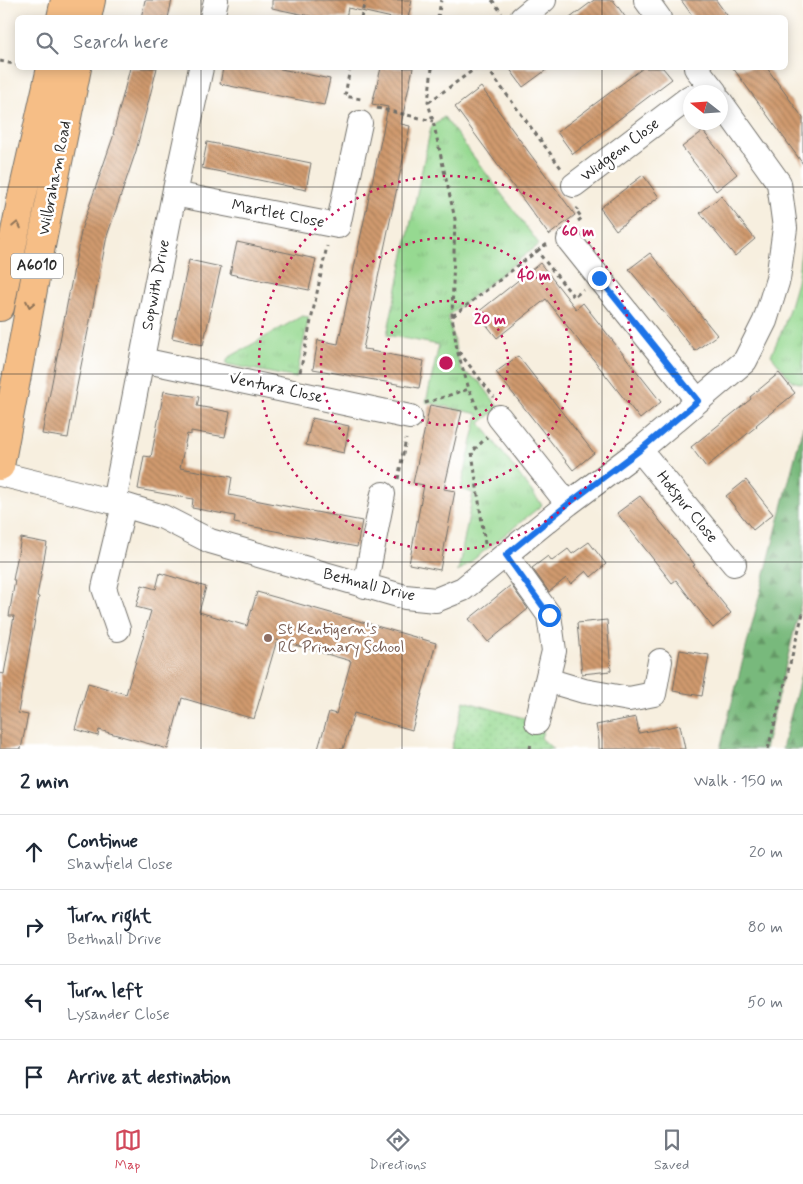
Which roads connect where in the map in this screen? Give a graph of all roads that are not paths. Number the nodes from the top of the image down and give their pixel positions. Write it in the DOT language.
graph roads {
  1 [pos="91,0"];
  2 [pos="216,0"];
  3 [pos="544,0"];
  4 [pos="646,0"];
  5 [pos="69,14"];
  6 [pos="213,15"];
  7 [pos="526,15"];
  8 [pos="657,15"];
  9 [pos="51,70"];
  10 [pos="77,70"];
  11 [pos="201,70"];
  12 [pos="683,105"];
  13 [pos="362,114"];
  14 [pos="728,119"];
  15 [pos="574,185"];
  16 [pos="174,194"];
  17 [pos="569,240"];
  18 [pos="0,307"];
  19 [pos="142,360"];
  20 [pos="698,401"];
  21 [pos="410,417"];
  22 [pos="487,421"];
  23 [pos="640,450"];
  24 [pos="0,466"];
  25 [pos="0,474"];
  26 [pos="383,494"];
  27 [pos="119,504"];
  28 [pos="568,504"];
  29 [pos="497,561"];
  30 [pos="734,564"];
  31 [pos="365,586"];
  32 [pos="118,629"];
  33 [pos="660,661"];
  34 [pos="547,680"];
  35 [pos="537,722"];
  1 -- 5 [label="highway"];
  2 -- 6 [label="street"];
  3 -- 7 [label="street"];
  4 -- 8 [label="street"];
  18 -- 9 [label="highway, Wilbraham Road / A6010, one-way"];
  10 -- 24 [label="highway, Wilbraham Road / A6010, one-way"];
  11 -- 16 [label="street, Sopwith Drive"];
  12 -- 15 [label="street, Widgeon Close"];
  13 -- 16 [label="street, Martlet Close"];
  14 -- 20 [label="street, Bethnall Drive"];
  16 -- 19 [label="street, Sopwith Drive"];
  17 -- 20 [label="street"];
  19 -- 21 [label="street, Ventura Close"];
  19 -- 27 [label="street, Sopwith Drive"];
  20 -- 23 [label="street, Bethnall Drive"];
  22 -- 28 [label="street"];
  23 -- 28 [label="street, Bethnall Drive"];
  23 -- 30 [label="street, Hotspur Close"];
  25 -- 27 [label="street, Bethnall Drive"];
  26 -- 31 [label="street"];
  27 -- 31 [label="street, Bethnall Drive"];
  27 -- 32 [label="street, Sopwith Drive"];
  28 -- 29 [label="street, Bethnall Drive"];
  29 -- 31 [label="street, Bethnall Drive"];
  29 -- 34 [label="street"];
  33 -- 34 [label="street"];
  34 -- 35 [label="street"];
}
